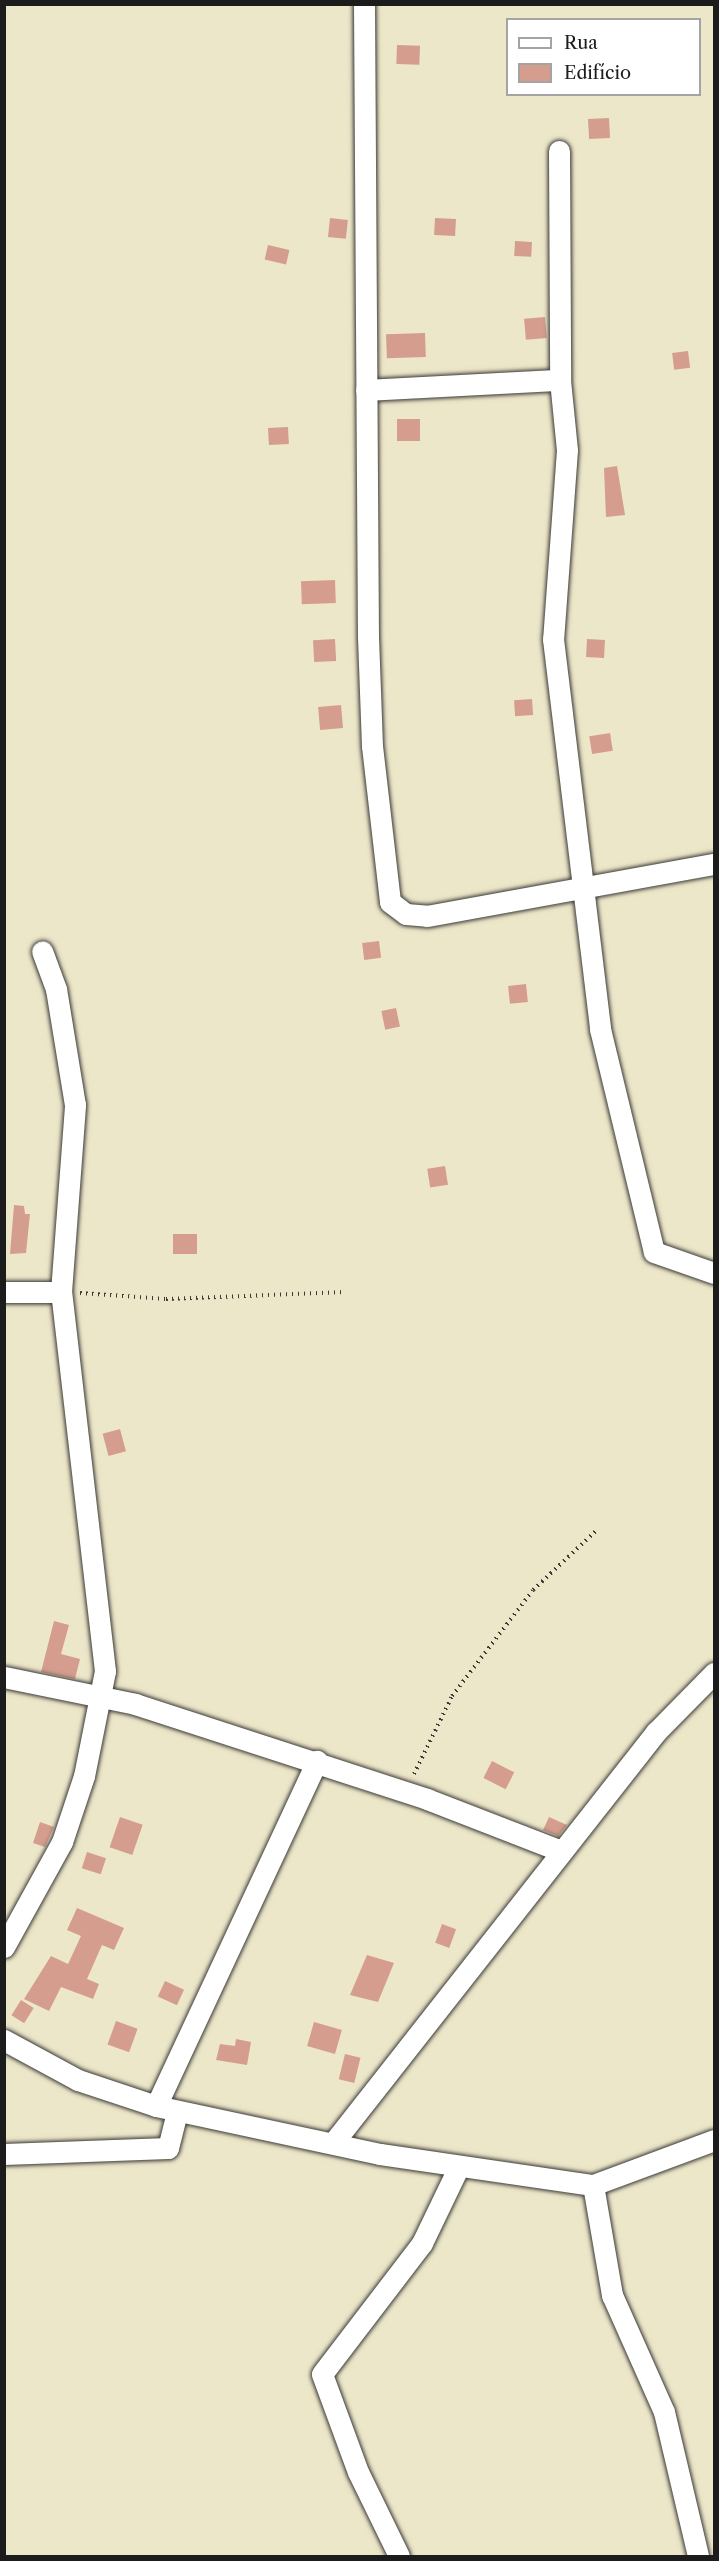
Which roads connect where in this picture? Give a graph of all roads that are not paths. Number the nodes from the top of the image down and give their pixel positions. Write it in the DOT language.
graph roads {
  1 [pos="364,4"];
  2 [pos="559,151"];
  3 [pos="560,380"];
  4 [pos="366,390"];
  5 [pos="714,864"];
  6 [pos="587,887"];
  7 [pos="42,951"];
  8 [pos="714,1273"];
  9 [pos="4,1292"];
  10 [pos="61,1292"];
  11 [pos="714,1673"];
  12 [pos="4,1677"];
  13 [pos="102,1695"];
  14 [pos="317,1761"];
  15 [pos="561,1851"];
  16 [pos="4,1947"];
  17 [pos="4,2040"];
  18 [pos="156,2106"];
  19 [pos="177,2110"];
  20 [pos="714,2140"];
  21 [pos="333,2143"];
  22 [pos="4,2154"];
  23 [pos="459,2166"];
  24 [pos="593,2185"];
  25 [pos="399,2556"];
  26 [pos="698,2556"];
  1 -- 4 [label="street"];
  2 -- 3 [label="street"];
  3 -- 4 [label="street"];
  3 -- 6 [label="street"];
  4 -- 6 [label="street"];
  5 -- 6 [label="street"];
  6 -- 8 [label="street"];
  7 -- 10 [label="street"];
  9 -- 10 [label="street"];
  10 -- 13 [label="street"];
  11 -- 15 [label="street"];
  12 -- 13 [label="street"];
  13 -- 14 [label="street"];
  13 -- 16 [label="street"];
  14 -- 15 [label="street"];
  14 -- 18 [label="street"];
  15 -- 21 [label="street"];
  17 -- 18 [label="street"];
  18 -- 19 [label="street"];
  19 -- 21 [label="street"];
  19 -- 22 [label="street"];
  20 -- 24 [label="street"];
  21 -- 23 [label="street"];
  23 -- 24 [label="street"];
  23 -- 25 [label="street"];
  24 -- 26 [label="street"];
}
